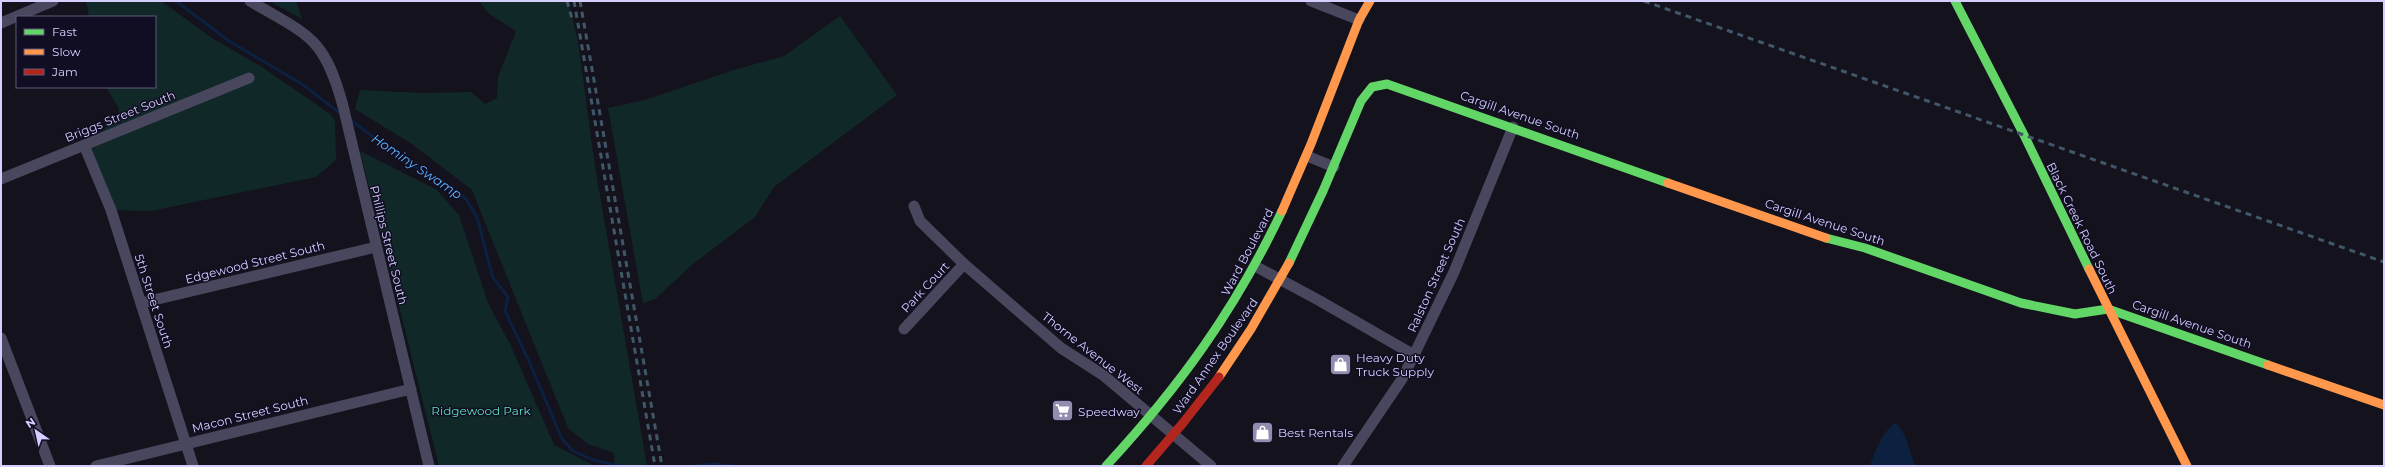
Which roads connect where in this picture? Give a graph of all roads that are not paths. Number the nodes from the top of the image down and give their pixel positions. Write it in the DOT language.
graph roads {
  1 [pos="54,1"];
  2 [pos="250,1"];
  3 [pos="1311,1"];
  4 [pos="1360,1"];
  5 [pos="1370,1"];
  6 [pos="1955,1"];
  7 [pos="18,16"];
  8 [pos="16,17"];
  9 [pos="1359,20"];
  10 [pos="1,23"];
  11 [pos="249,78"];
  12 [pos="1513,127"];
  13 [pos="84,145"];
  14 [pos="1307,156"];
  15 [pos="1334,166"];
  16 [pos="1,179"];
  17 [pos="914,206"];
  18 [pos="376,247"];
  19 [pos="964,264"];
  20 [pos="1255,266"];
  21 [pos="1280,280"];
  22 [pos="141,303"];
  23 [pos="2108,309"];
  24 [pos="904,329"];
  25 [pos="1,338"];
  26 [pos="1414,355"];
  27 [pos="411,389"];
  28 [pos="2384,405"];
  29 [pos="1152,415"];
  30 [pos="1174,435"];
  31 [pos="186,443"];
  32 [pos="50,466"];
  33 [pos="96,466"];
  34 [pos="193,466"];
  35 [pos="429,466"];
  36 [pos="1106,466"];
  37 [pos="1146,466"];
  38 [pos="1212,466"];
  39 [pos="1343,466"];
  40 [pos="2187,466"];
  1 -- 7 [label="street"];
  2 -- 18 [label="street, Phillips Street South"];
  3 -- 9 [label="street"];
  4 -- 9 [label="main road, Ward Boulevard"];
  5 -- 9 [label="main road, Ward Boulevard"];
  6 -- 23 [label="main road, Black Creek Road South"];
  8 -- 10 [label="street"];
  9 -- 14 [label="main road, Ward Boulevard"];
  11 -- 13 [label="street, Briggs Street South"];
  12 -- 15 [label="main road, Cargill Avenue South"];
  12 -- 23 [label="main road, Cargill Avenue South"];
  12 -- 26 [label="street, Ralston Street South"];
  13 -- 16 [label="street, Briggs Street South"];
  13 -- 22 [label="street, 5th Street South"];
  14 -- 15 [label="street"];
  14 -- 20 [label="main road, Ward Boulevard"];
  15 -- 21 [label="main road, Ward Annex Boulevard"];
  17 -- 19 [label="street, Thorne Avenue West"];
  18 -- 22 [label="street, Edgewood Street South"];
  18 -- 27 [label="street, Phillips Street South"];
  19 -- 24 [label="street, Park Court"];
  19 -- 29 [label="street, Thorne Avenue West"];
  20 -- 21 [label="street"];
  20 -- 29 [label="main road, Ward Boulevard"];
  21 -- 26 [label="street"];
  21 -- 30 [label="main road, Ward Annex Boulevard"];
  22 -- 31 [label="street, 5th Street South"];
  23 -- 28 [label="main road, Cargill Avenue South"];
  23 -- 40 [label="main road, Black Creek Road South"];
  25 -- 32 [label="street"];
  26 -- 39 [label="street, Ralston Street South"];
  27 -- 31 [label="street, Macon Street South"];
  27 -- 35 [label="street, Phillips Street South"];
  29 -- 30 [label="street, Thorne Avenue West"];
  29 -- 36 [label="main road, Ward Boulevard"];
  30 -- 37 [label="main road, Ward Annex Boulevard"];
  30 -- 38 [label="street, Thorne Avenue West"];
  31 -- 33 [label="street, Macon Street South"];
  31 -- 34 [label="street, 5th Street South"];
}
